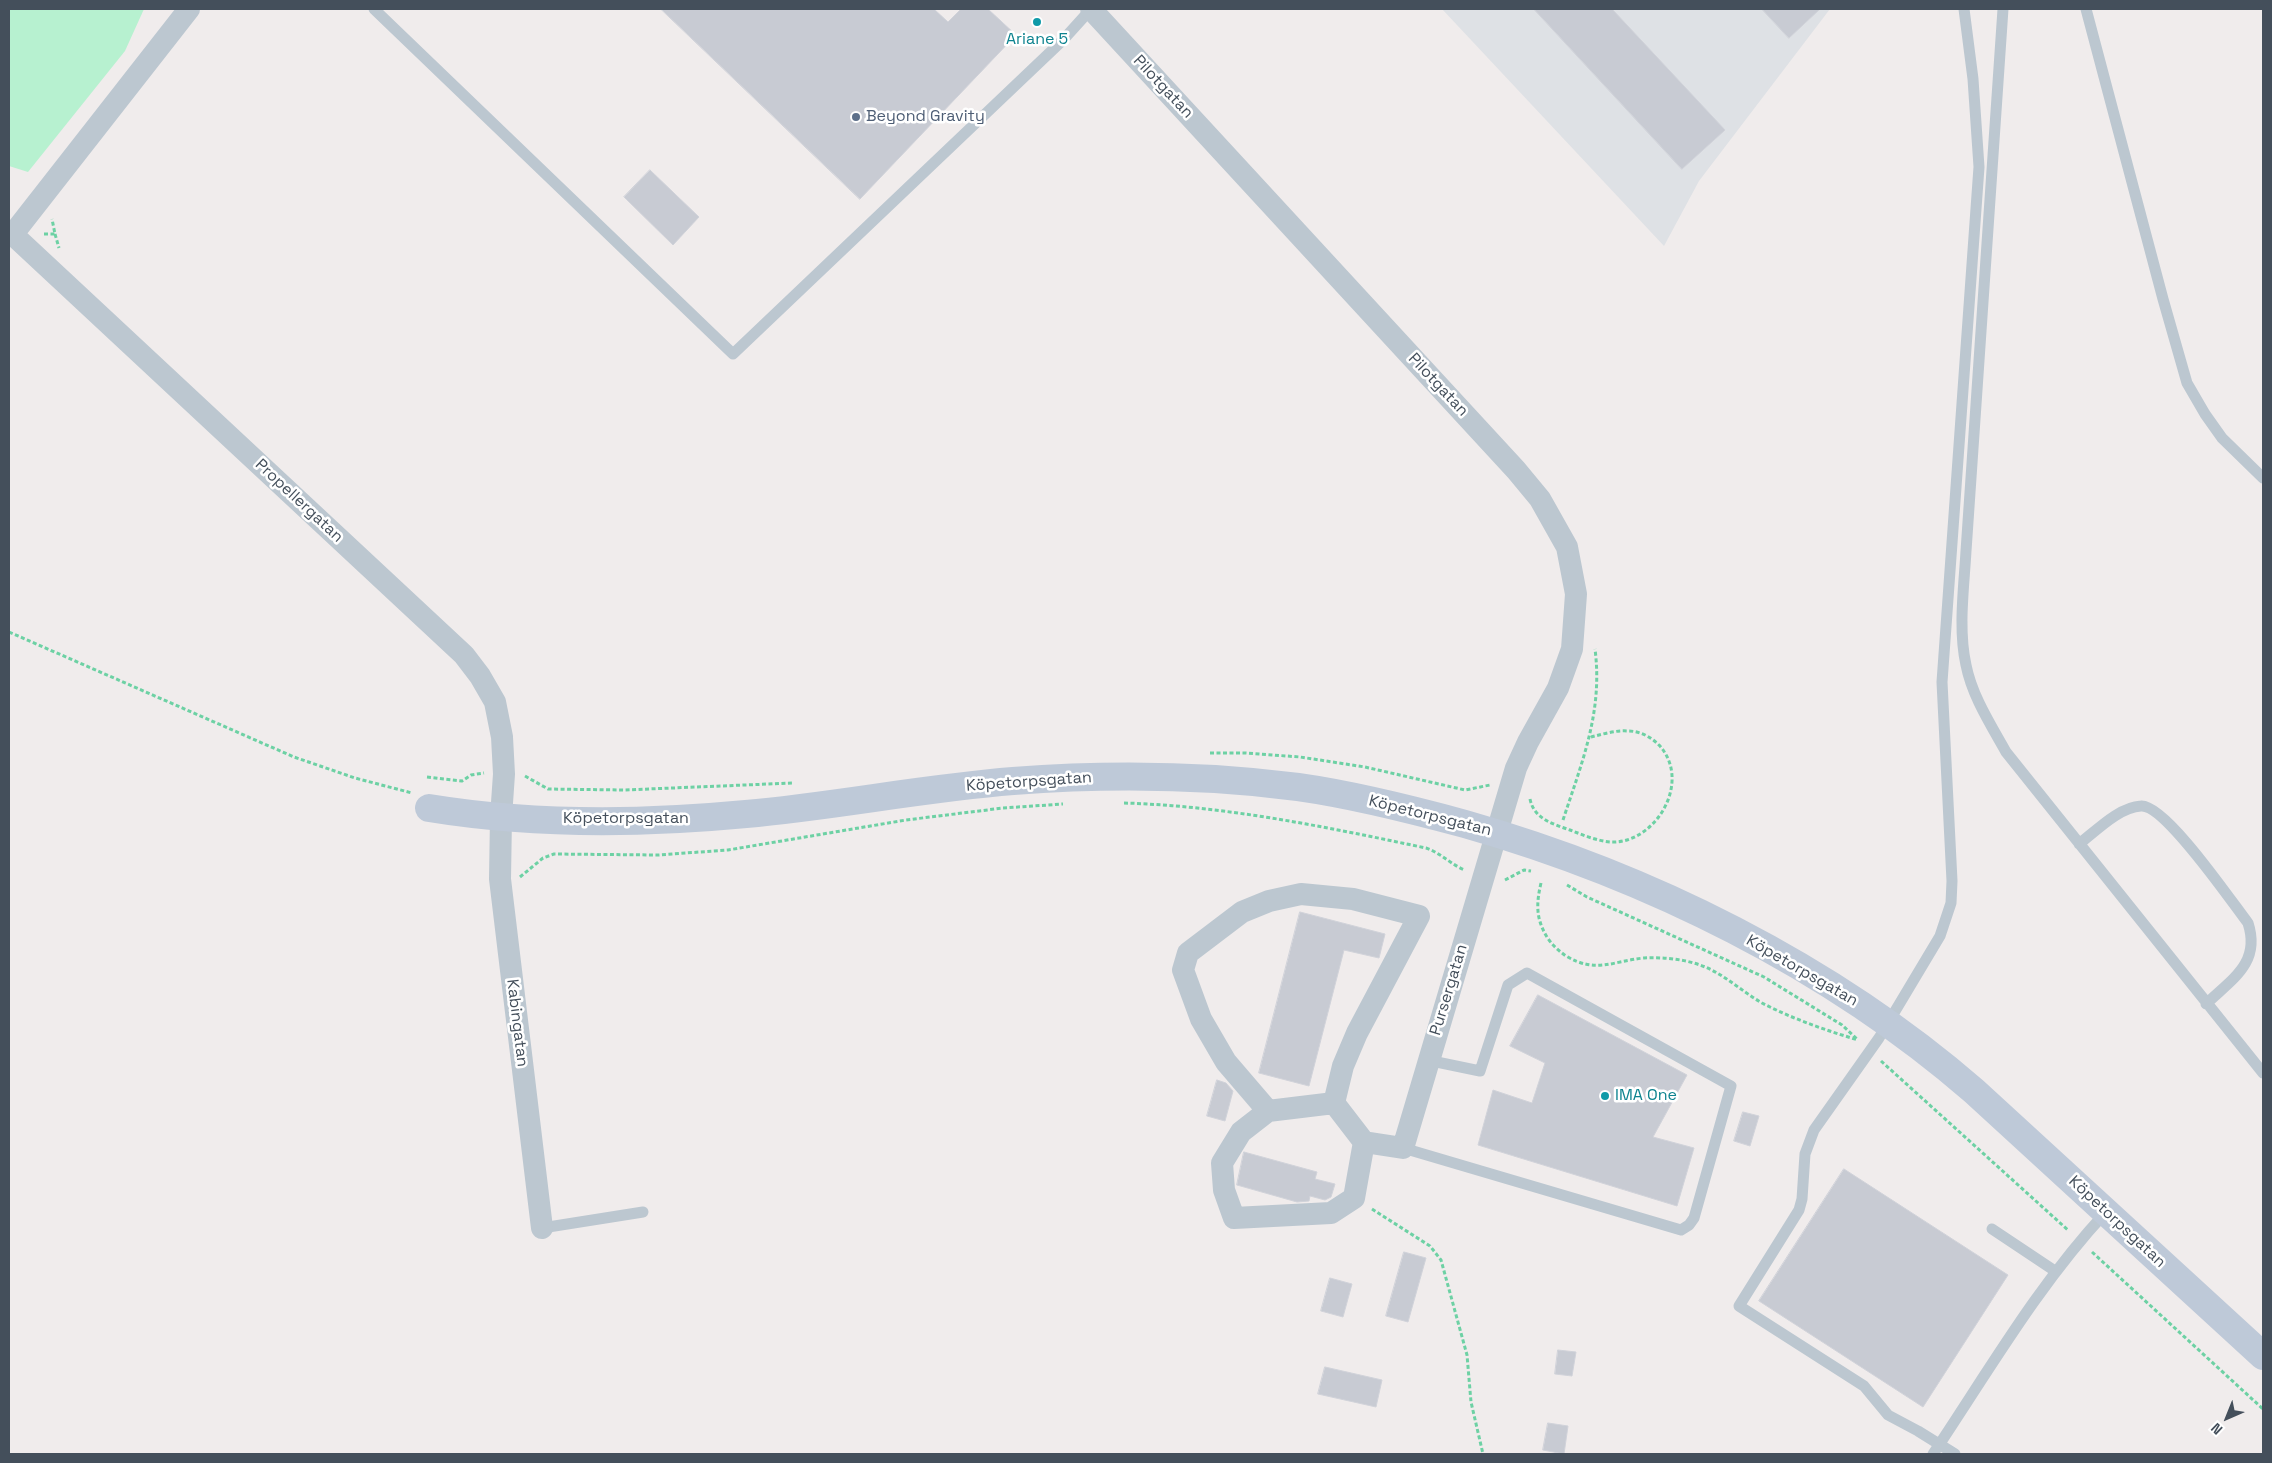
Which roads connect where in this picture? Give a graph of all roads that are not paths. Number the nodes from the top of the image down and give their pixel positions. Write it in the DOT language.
graph roads {
  1 [pos="188,9"];
  2 [pos="374,9"];
  3 [pos="1091,9"];
  4 [pos="1964,9"];
  5 [pos="2003,9"];
  6 [pos="2086,9"];
  7 [pos="11,232"];
  8 [pos="2263,478"];
  9 [pos="429,808"];
  10 [pos="501,816"];
  11 [pos="1496,833"];
  12 [pos="2079,844"];
  13 [pos="2206,1004"];
  14 [pos="1889,1024"];
  15 [pos="1427,1060"];
  16 [pos="2263,1073"];
  17 [pos="1334,1103"];
  18 [pos="1268,1112"];
  19 [pos="1364,1142"];
  20 [pos="1403,1148"];
  21 [pos="643,1212"];
  22 [pos="2106,1212"];
  23 [pos="542,1228"];
  24 [pos="1992,1229"];
  25 [pos="2055,1272"];
  26 [pos="2263,1356"];
  27 [pos="1937,1449"];
  28 [pos="1955,1454"];
  1 -- 7 [label="street"];
  2 -- 3 [label="lane"];
  3 -- 11 [label="street, Pilotgatan"];
  4 -- 14 [label="lane"];
  5 -- 12 [label="lane"];
  6 -- 8 [label="lane"];
  7 -- 10 [label="street, Propellergatan"];
  9 -- 10 [label="street, Köpetorpsgatan"];
  10 -- 11 [label="street, Köpetorpsgatan"];
  10 -- 23 [label="street, Kabingatan"];
  11 -- 14 [label="street, Köpetorpsgatan"];
  11 -- 15 [label="street, Pursergatan"];
  12 -- 13 [label="lane"];
  12 -- 13 [label="lane"];
  13 -- 16 [label="lane"];
  14 -- 22 [label="street, Köpetorpsgatan"];
  14 -- 27 [label="lane"];
  15 -- 20 [label="street, Pursergatan"];
  15 -- 20 [label="lane"];
  17 -- 18 [label="street"];
  17 -- 18 [label="street"];
  17 -- 19 [label="street"];
  18 -- 19 [label="street"];
  19 -- 20 [label="street"];
  21 -- 23 [label="lane"];
  22 -- 25 [label="lane"];
  22 -- 26 [label="street, Köpetorpsgatan"];
  24 -- 25 [label="lane"];
  25 -- 27 [label="lane"];
  27 -- 28 [label="lane"];
}
